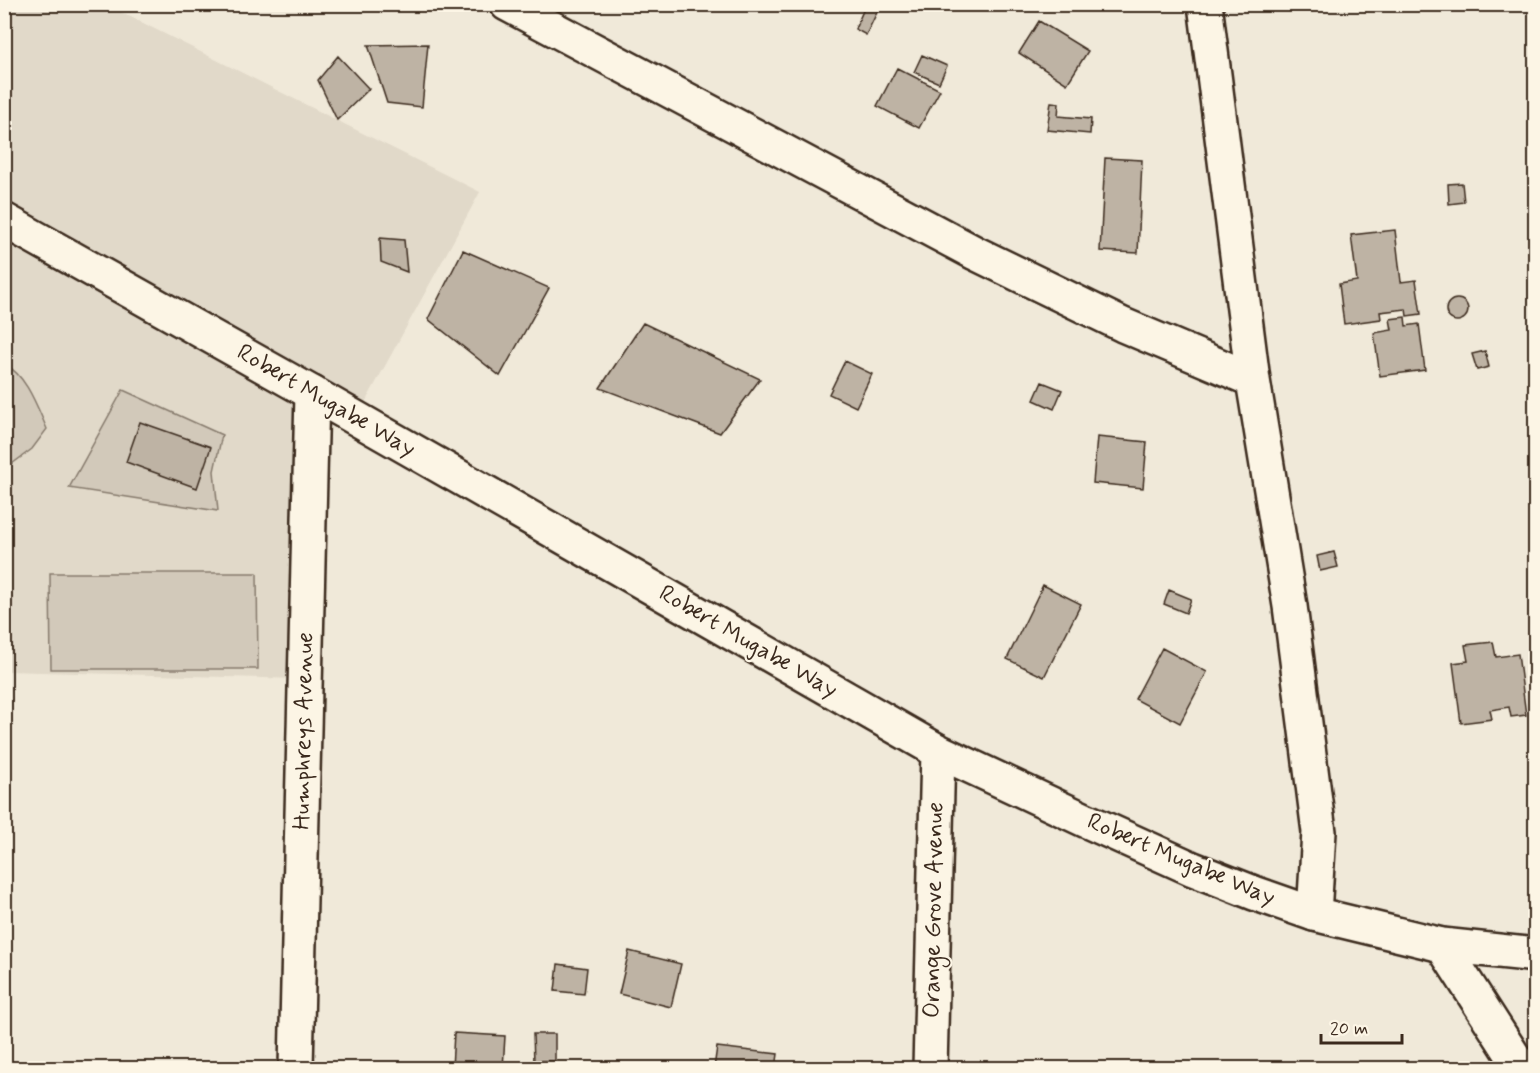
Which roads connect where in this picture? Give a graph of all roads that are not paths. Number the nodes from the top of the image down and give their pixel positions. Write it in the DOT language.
graph roads {
  1 [pos="507,4"];
  2 [pos="1205,4"];
  3 [pos="4,220"];
  4 [pos="1253,380"];
  5 [pos="312,393"];
  6 [pos="938,751"];
  7 [pos="1314,914"];
  8 [pos="1442,945"];
  9 [pos="1536,955"];
  10 [pos="296,1068"];
  11 [pos="930,1068"];
  12 [pos="1521,1068"];
  1 -- 4 [label="street"];
  2 -- 4 [label="street"];
  3 -- 5 [label="street, Robert Mugabe Way"];
  4 -- 7 [label="street"];
  5 -- 6 [label="street, Robert Mugabe Way"];
  5 -- 10 [label="street, Humphreys Avenue"];
  6 -- 7 [label="street, Robert Mugabe Way"];
  6 -- 11 [label="street, Orange Grove Avenue"];
  7 -- 8 [label="street, Robert Mugabe Way"];
  8 -- 9 [label="street, Robert Mugabe Way"];
  8 -- 12 [label="street"];
}
